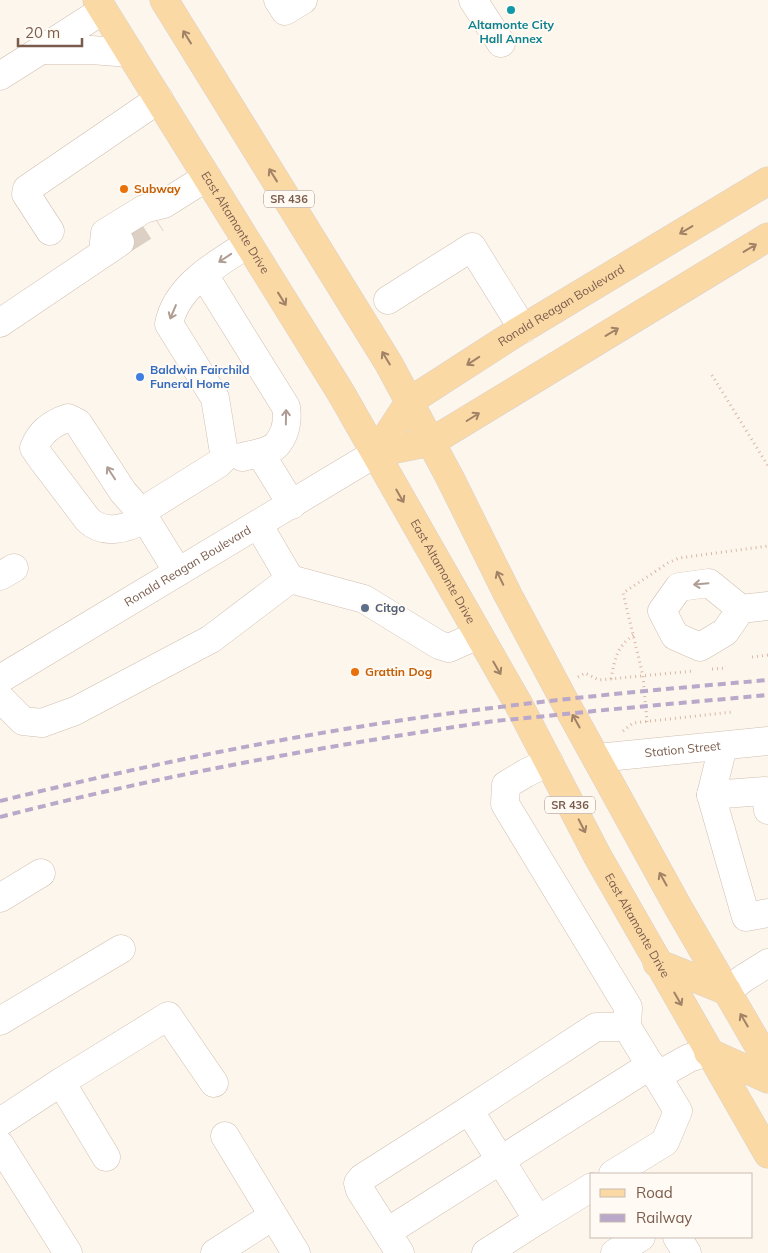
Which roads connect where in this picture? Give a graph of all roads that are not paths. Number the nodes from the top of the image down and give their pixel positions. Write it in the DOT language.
graph roads {
  1 [pos="164,0"];
  2 [pos="278,0"];
  3 [pos="303,0"];
  4 [pos="473,0"];
  5 [pos="100,5"];
  6 [pos="501,43"];
  7 [pos="41,50"];
  8 [pos="130,53"];
  9 [pos="0,76"];
  10 [pos="158,99"];
  11 [pos="207,177"];
  12 [pos="768,181"];
  13 [pos="50,231"];
  14 [pos="768,237"];
  15 [pos="248,244"];
  16 [pos="204,275"];
  17 [pos="388,300"];
  18 [pos="0,323"];
  19 [pos="523,329"];
  20 [pos="410,401"];
  21 [pos="432,442"];
  22 [pos="260,453"];
  23 [pos="376,453"];
  24 [pos="223,459"];
  25 [pos="292,505"];
  26 [pos="258,524"];
  27 [pos="178,572"];
  28 [pos="290,579"];
  29 [pos="768,606"];
  30 [pos="741,609"];
  31 [pos="478,635"];
  32 [pos="0,679"];
  33 [pos="0,698"];
  34 [pos="768,741"];
  35 [pos="723,746"];
  36 [pos="597,758"];
  37 [pos="549,762"];
  38 [pos="711,795"];
  39 [pos="768,810"];
  40 [pos="41,873"];
  41 [pos="0,898"];
  42 [pos="768,914"];
  43 [pos="121,949"];
  44 [pos="657,963"];
  45 [pos="768,963"];
  46 [pos="727,991"];
  47 [pos="0,1021"];
  48 [pos="627,1027"];
  49 [pos="708,1052"];
  50 [pos="768,1062"];
  51 [pos="654,1070"];
  52 [pos="768,1079"];
  53 [pos="61,1082"];
  54 [pos="214,1083"];
  55 [pos="469,1110"];
  56 [pos="0,1122"];
  57 [pos="225,1136"];
  58 [pos="0,1145"];
  59 [pos="768,1154"];
  60 [pos="106,1157"];
  61 [pos="501,1161"];
  62 [pos="615,1173"];
  63 [pos="590,1188"];
  64 [pos="273,1216"];
  65 [pos="538,1220"];
  66 [pos="639,1238"];
  67 [pos="678,1238"];
  68 [pos="394,1242"];
  69 [pos="68,1253"];
  70 [pos="215,1253"];
  71 [pos="296,1253"];
  72 [pos="486,1253"];
  73 [pos="614,1253"];
  74 [pos="687,1253"];
  20 -- 1 [label="main road, SR 436, one-way"];
  2 -- 3 [label="street"];
  4 -- 6 [label="street"];
  5 -- 7 [label="street"];
  5 -- 8 [label="main road, East Altamonte Drive / SR 436"];
  7 -- 8 [label="street"];
  7 -- 9 [label="street"];
  8 -- 10 [label="main road, East Altamonte Drive / SR 436"];
  10 -- 11 [label="main road, East Altamonte Drive / SR 436"];
  10 -- 13 [label="street"];
  11 -- 15 [label="main road, East Altamonte Drive / SR 436"];
  11 -- 18 [label="street"];
  12 -- 19 [label="main road, Ronald Reagan Boulevard, one-way"];
  21 -- 14 [label="main road, Ronald Reagan Boulevard, one-way"];
  15 -- 16 [label="street, one-way"];
  15 -- 23 [label="main road, East Altamonte Drive / SR 436, one-way"];
  22 -- 16 [label="street, one-way"];
  16 -- 24 [label="street, one-way"];
  17 -- 19 [label="street"];
  19 -- 20 [label="main road, Ronald Reagan Boulevard, one-way"];
  20 -- 21 [label="main road, SR 436"];
  20 -- 23 [label="main road, Ronald Reagan Boulevard"];
  21 -- 23 [label="main road, Ronald Reagan Boulevard"];
  36 -- 21 [label="main road, SR 436, one-way"];
  22 -- 24 [label="street"];
  22 -- 25 [label="street"];
  23 -- 25 [label="street, Ronald Reagan Boulevard"];
  23 -- 31 [label="main road, East Altamonte Drive / SR 436, one-way"];
  24 -- 27 [label="street"];
  25 -- 26 [label="street, Ronald Reagan Boulevard"];
  26 -- 27 [label="street, Ronald Reagan Boulevard"];
  26 -- 28 [label="street"];
  27 -- 32 [label="street, Ronald Reagan Boulevard"];
  28 -- 31 [label="street"];
  28 -- 33 [label="street"];
  29 -- 30 [label="street"];
  31 -- 37 [label="main road, East Altamonte Drive / SR 436, one-way"];
  34 -- 35 [label="street, Station Street"];
  35 -- 36 [label="street, Station Street"];
  35 -- 38 [label="street"];
  46 -- 36 [label="main road, SR 436, one-way"];
  37 -- 44 [label="main road, East Altamonte Drive / SR 436, one-way"];
  37 -- 48 [label="street"];
  38 -- 39 [label="street"];
  38 -- 42 [label="street"];
  40 -- 41 [label="street"];
  43 -- 47 [label="street"];
  44 -- 46 [label="main road"];
  44 -- 49 [label="main road, East Altamonte Drive / SR 436, one-way"];
  45 -- 46 [label="street"];
  50 -- 46 [label="main road, SR 436, one-way"];
  48 -- 51 [label="street"];
  48 -- 55 [label="street"];
  49 -- 51 [label="street"];
  49 -- 52 [label="main road"];
  49 -- 59 [label="main road, East Altamonte Drive / SR 436"];
  51 -- 61 [label="street"];
  51 -- 62 [label="street"];
  53 -- 54 [label="street"];
  53 -- 56 [label="street"];
  53 -- 60 [label="street"];
  55 -- 61 [label="street"];
  55 -- 68 [label="street"];
  57 -- 64 [label="street"];
  58 -- 69 [label="street"];
  61 -- 65 [label="street"];
  61 -- 68 [label="street"];
  63 -- 65 [label="street"];
  64 -- 70 [label="street"];
  64 -- 71 [label="street"];
  65 -- 72 [label="street"];
  66 -- 73 [label="street"];
  67 -- 74 [label="street"];
}
